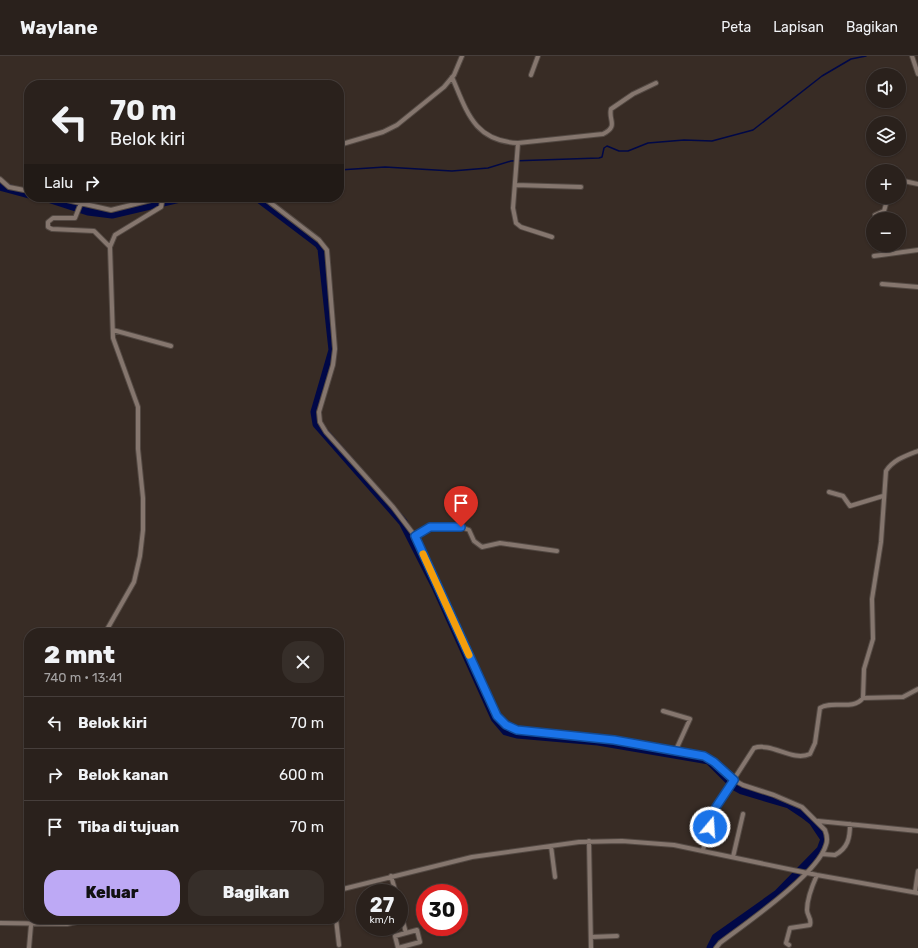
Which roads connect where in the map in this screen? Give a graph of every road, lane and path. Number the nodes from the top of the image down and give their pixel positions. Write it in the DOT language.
graph roads {
  1 [pos="462,56"];
  2 [pos="538,56"];
  3 [pos="912,56"];
  4 [pos="918,74"];
  5 [pos="530,75"];
  6 [pos="452,77"];
  7 [pos="656,83"];
  8 [pos="518,143"];
  9 [pos="344,144"];
  10 [pos="0,179"];
  11 [pos="906,181"];
  12 [pos="918,184"];
  13 [pos="515,185"];
  14 [pos="581,187"];
  15 [pos="24,191"];
  16 [pos="67,202"];
  17 [pos="153,202"];
  18 [pos="160,202"];
  19 [pos="270,202"];
  20 [pos="80,207"];
  21 [pos="552,237"];
  22 [pos="110,248"];
  23 [pos="918,250"];
  24 [pos="874,256"];
  25 [pos="882,284"];
  26 [pos="918,287"];
  27 [pos="113,330"];
  28 [pos="171,346"];
  29 [pos="918,452"];
  30 [pos="829,492"];
  31 [pos="883,496"];
  32 [pos="415,536"];
  33 [pos="557,551"];
  34 [pos="108,628"];
  35 [pos="918,689"];
  36 [pos="863,698"];
  37 [pos="663,711"];
  38 [pos="675,752"];
  39 [pos="732,783"];
  40 [pos="743,814"];
  41 [pos="818,821"];
  42 [pos="850,824"];
  43 [pos="918,831"];
  44 [pos="589,841"];
  45 [pos="551,846"];
  46 [pos="704,850"];
  47 [pos="822,854"];
  48 [pos="733,857"];
  49 [pos="918,871"];
  50 [pos="804,873"];
  51 [pos="817,875"];
  52 [pos="391,876"];
  53 [pos="555,877"];
  54 [pos="393,884"];
  55 [pos="344,889"];
  56 [pos="916,892"];
  57 [pos="0,923"];
  58 [pos="24,924"];
  59 [pos="31,924"];
  60 [pos="337,924"];
  61 [pos="408,932"];
  62 [pos="394,936"];
  63 [pos="617,936"];
  64 [pos="591,937"];
  65 [pos="339,945"];
  66 [pos="788,945"];
  67 [pos="409,947"];
  68 [pos="29,948"];
  69 [pos="398,948"];
  70 [pos="591,948"];
  71 [pos="716,948"];
  1 -- 6 [label="street"];
  2 -- 5 [label="street"];
  3 -- 4 [label="street"];
  6 -- 8 [label="street"];
  6 -- 9 [label="street"];
  7 -- 8 [label="street"];
  8 -- 13 [label="street"];
  10 -- 15 [label="street"];
  11 -- 12 [label="street"];
  13 -- 14 [label="street"];
  13 -- 21 [label="street"];
  16 -- 20 [label="street"];
  17 -- 20 [label="street"];
  18 -- 22 [label="street"];
  19 -- 32 [label="street"];
  20 -- 22 [label="street"];
  22 -- 27 [label="street"];
  23 -- 24 [label="street"];
  25 -- 26 [label="street"];
  27 -- 28 [label="street"];
  27 -- 34 [label="street"];
  29 -- 31 [label="street"];
  30 -- 31 [label="street"];
  31 -- 36 [label="street"];
  32 -- 33 [label="street"];
  32 -- 38 [label="street"];
  35 -- 36 [label="street"];
  36 -- 39 [label="street"];
  37 -- 38 [label="street"];
  38 -- 39 [label="street"];
  39 -- 41 [label="street"];
  39 -- 46 [label="street"];
  40 -- 48 [label="street"];
  41 -- 42 [label="street"];
  41 -- 47 [label="street"];
  42 -- 43 [label="street"];
  42 -- 47 [label="street"];
  44 -- 45 [label="street"];
  44 -- 46 [label="street"];
  44 -- 64 [label="street"];
  45 -- 52 [label="street"];
  45 -- 53 [label="street"];
  46 -- 48 [label="street"];
  47 -- 50 [label="street"];
  48 -- 50 [label="street"];
  49 -- 56 [label="street"];
  50 -- 51 [label="street"];
  50 -- 71 [label="street"];
  51 -- 56 [label="street"];
  51 -- 66 [label="street"];
  52 -- 54 [label="street"];
  52 -- 55 [label="street"];
  57 -- 58 [label="street"];
  59 -- 68 [label="street"];
  60 -- 65 [label="street"];
  61 -- 67 [label="street"];
  62 -- 69 [label="street"];
  63 -- 64 [label="street"];
  64 -- 70 [label="street"];
  67 -- 69 [label="street"];
}
